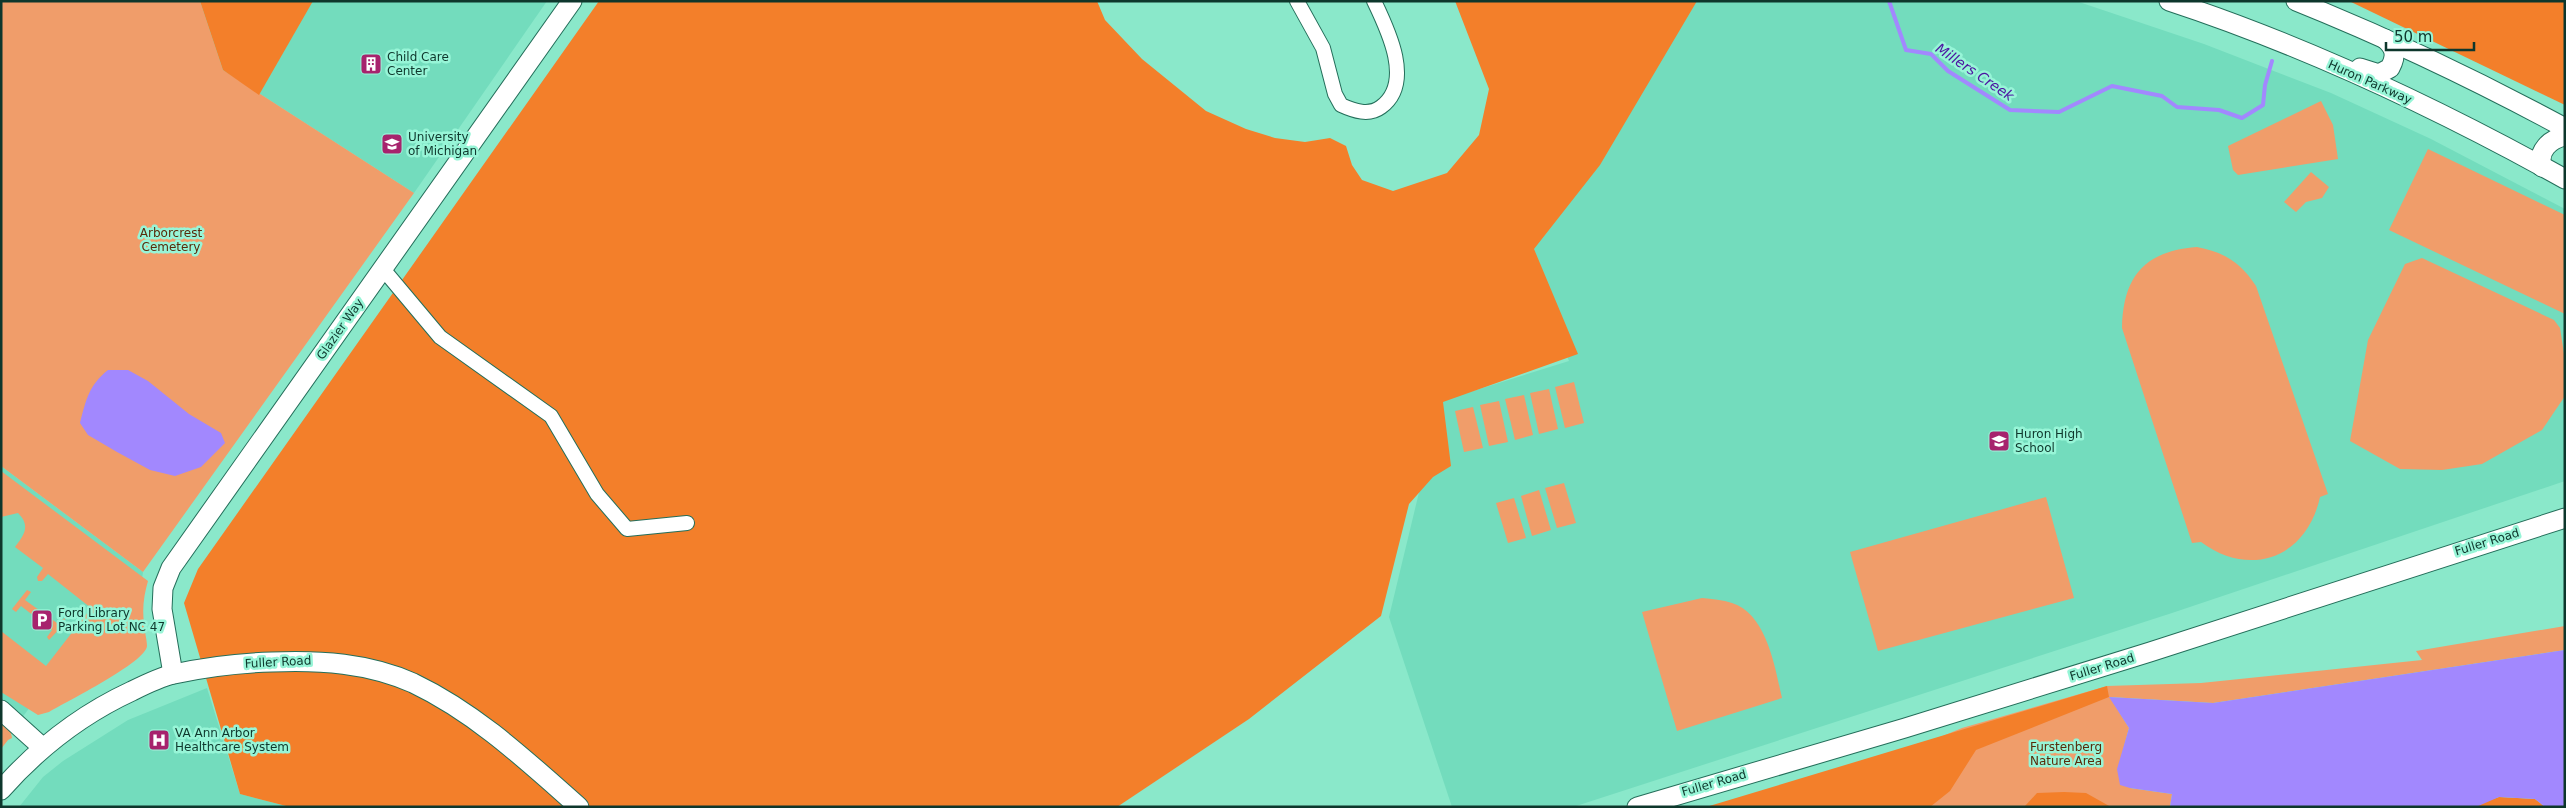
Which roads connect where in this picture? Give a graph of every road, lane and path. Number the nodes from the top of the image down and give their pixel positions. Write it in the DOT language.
graph roads {
  1 [pos="572,1"];
  2 [pos="1297,1"];
  3 [pos="1374,1"];
  4 [pos="2169,1"];
  5 [pos="2296,1"];
  6 [pos="2385,39"];
  7 [pos="2302,52"];
  8 [pos="2565,128"];
  9 [pos="2565,136"];
  10 [pos="2542,167"];
  11 [pos="2565,179"];
  12 [pos="383,269"];
  13 [pos="2565,518"];
  14 [pos="687,523"];
  15 [pos="173,674"];
  16 [pos="1,710"];
  17 [pos="42,747"];
  18 [pos="1,790"];
  19 [pos="579,807"];
  20 [pos="1637,807"];
  1 -- 12 [label="main road, Glazier Way"];
  2 -- 3 [label="street"];
  4 -- 7 [label="main road, Huron Parkway"];
  5 -- 6 [label="main road"];
  6 -- 7 [label="main road"];
  6 -- 8 [label="main road"];
  7 -- 10 [label="main road, Huron Parkway"];
  9 -- 10 [label="main road"];
  10 -- 11 [label="main road, Huron Parkway"];
  12 -- 14 [label="street"];
  12 -- 15 [label="main road, Glazier Way"];
  13 -- 20 [label="main road, Fuller Road"];
  15 -- 17 [label="main road, Fuller Road"];
  15 -- 19 [label="main road, Fuller Road"];
  16 -- 17 [label="main road"];
  17 -- 18 [label="main road, Fuller Road"];
}
